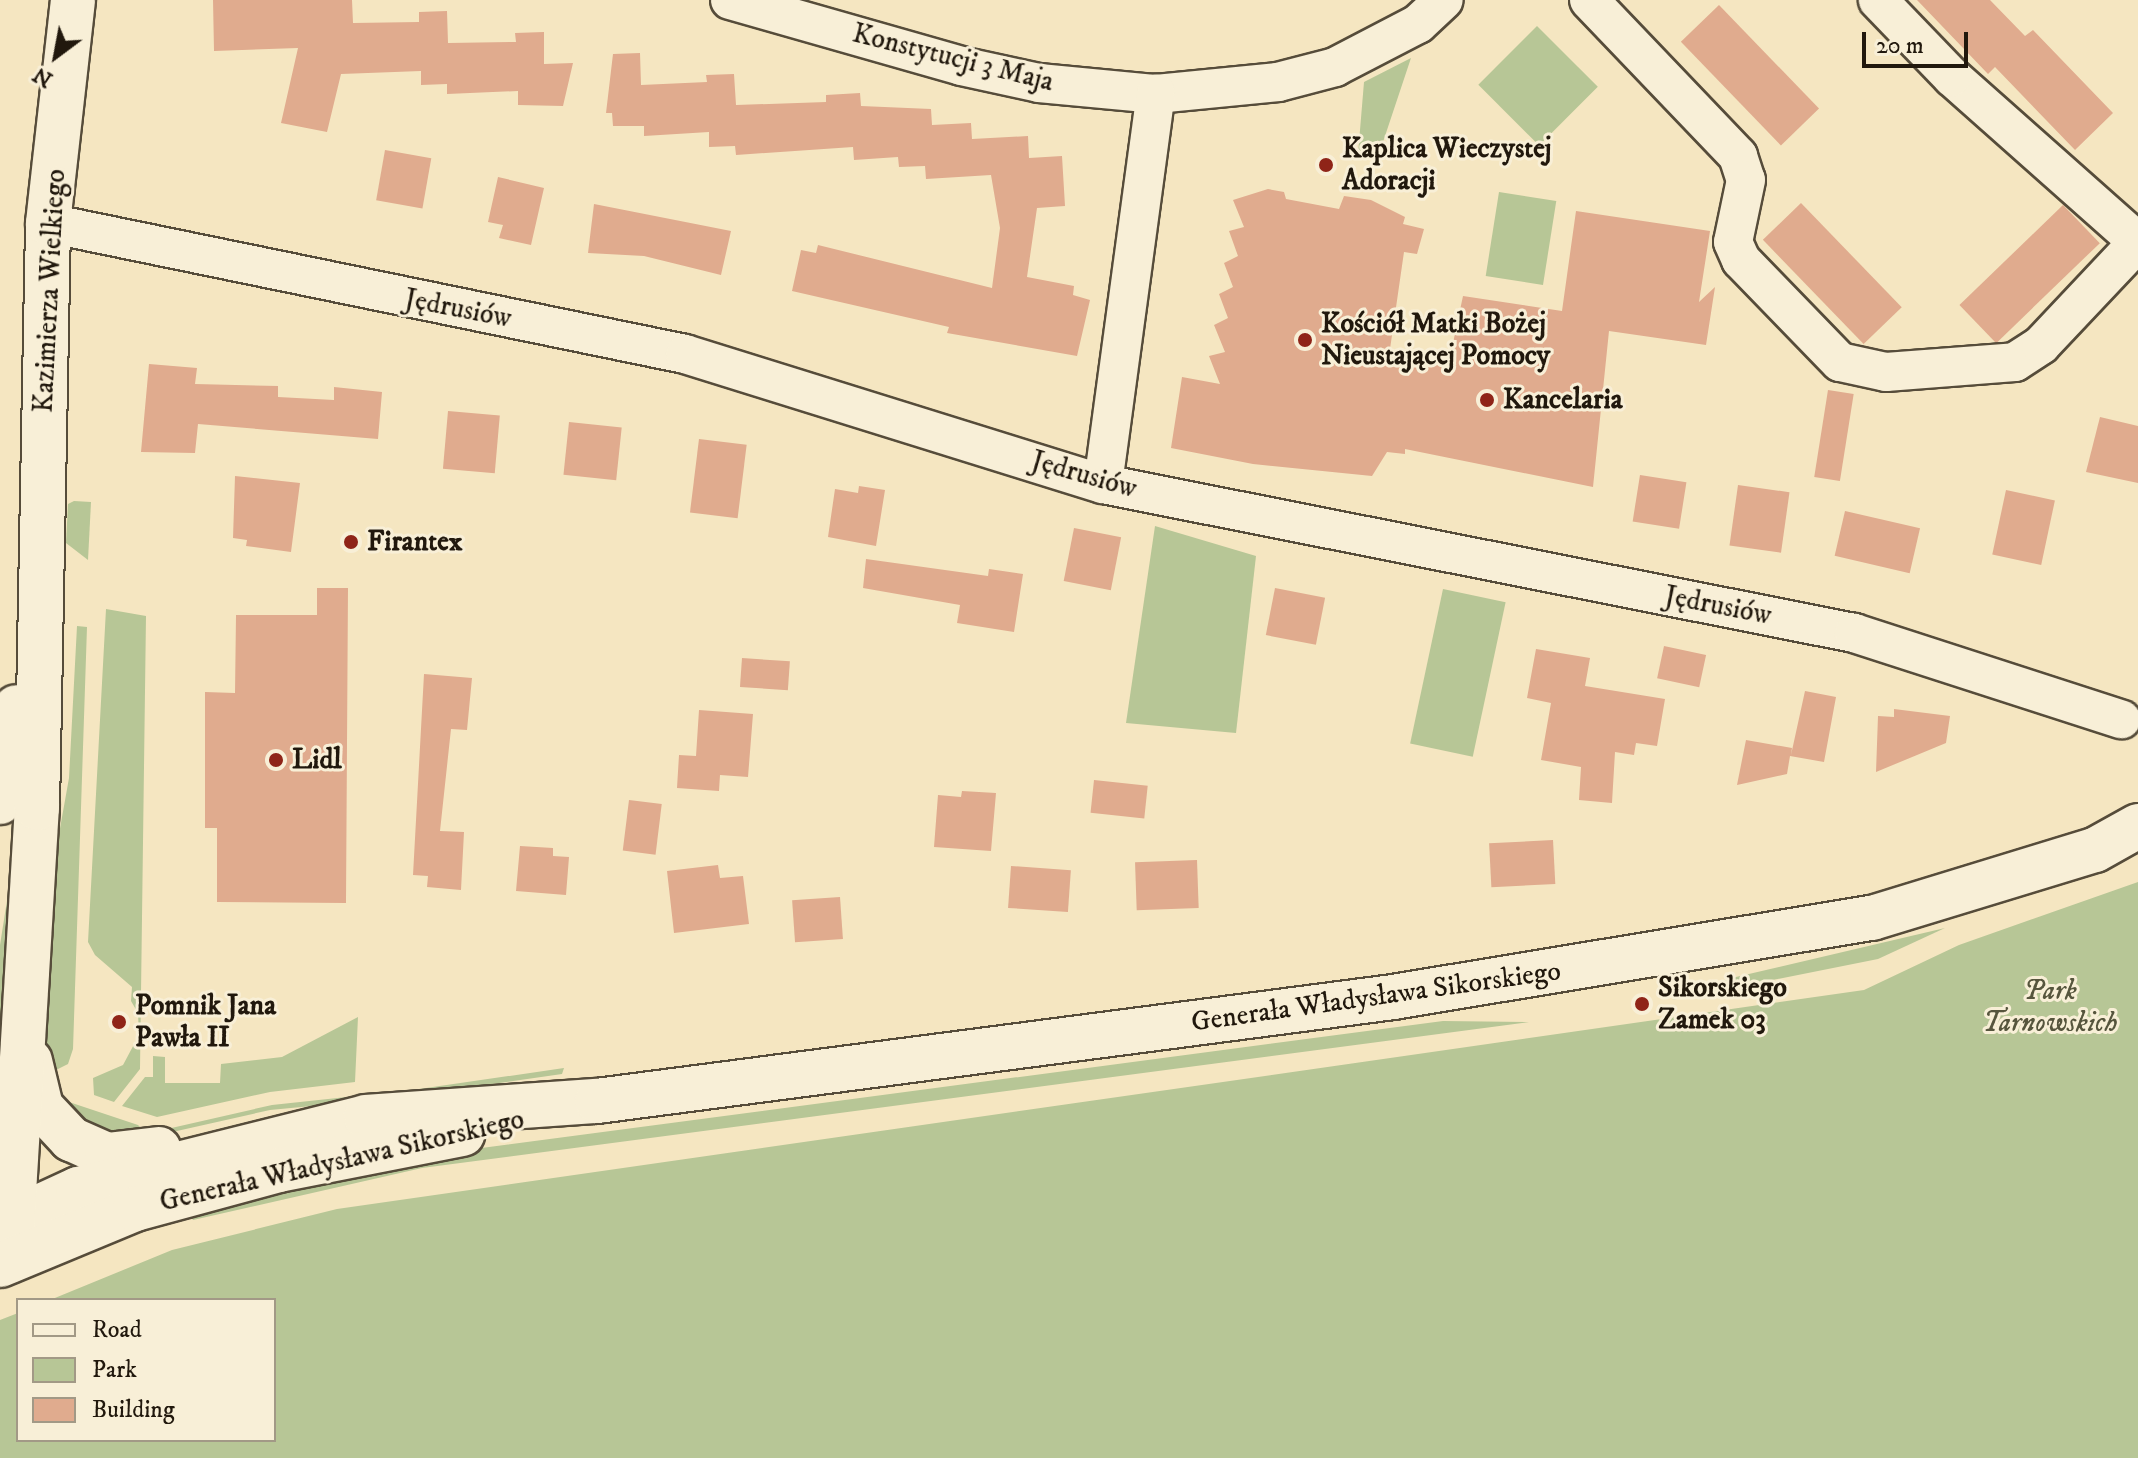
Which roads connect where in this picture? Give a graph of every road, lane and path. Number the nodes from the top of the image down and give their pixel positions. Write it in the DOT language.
graph roads {
  1 [pos="73,0"];
  2 [pos="730,0"];
  3 [pos="1444,0"];
  4 [pos="1589,0"];
  5 [pos="1878,0"];
  6 [pos="1156,94"];
  7 [pos="48,223"];
  8 [pos="1103,484"];
  9 [pos="37,582"];
  10 [pos="2121,719"];
  11 [pos="0,802"];
  12 [pos="2138,826"];
  13 [pos="25,1027"];
  14 [pos="597,1101"];
  15 [pos="273,1136"];
  16 [pos="4,1243"];
  1 -- 7 [label="street, Kazimierza Wielkiego"];
  2 -- 6 [label="street, Konstytucji 3 Maja"];
  3 -- 6 [label="street, Konstytucji 3 Maja"];
  4 -- 5 [label="street"];
  6 -- 8 [label="street"];
  7 -- 8 [label="street, Jędrusiów"];
  7 -- 9 [label="street, Kazimierza Wielkiego"];
  8 -- 10 [label="street, Jędrusiów"];
  9 -- 11 [label="street, Kazimierza Wielkiego"];
  9 -- 13 [label="street, Kazimierza Wielkiego"];
  12 -- 14 [label="street, Generała Władysława Sikorskiego"];
  13 -- 15 [label="street, Kazimierza Wielkiego"];
  13 -- 16 [label="street, Kazimierza Wielkiego"];
  14 -- 15 [label="street, Generała Władysława Sikorskiego"];
  14 -- 16 [label="street, Generała Władysława Sikorskiego"];
  15 -- 16 [label="street, Generała Władysława Sikorskiego"];
}
